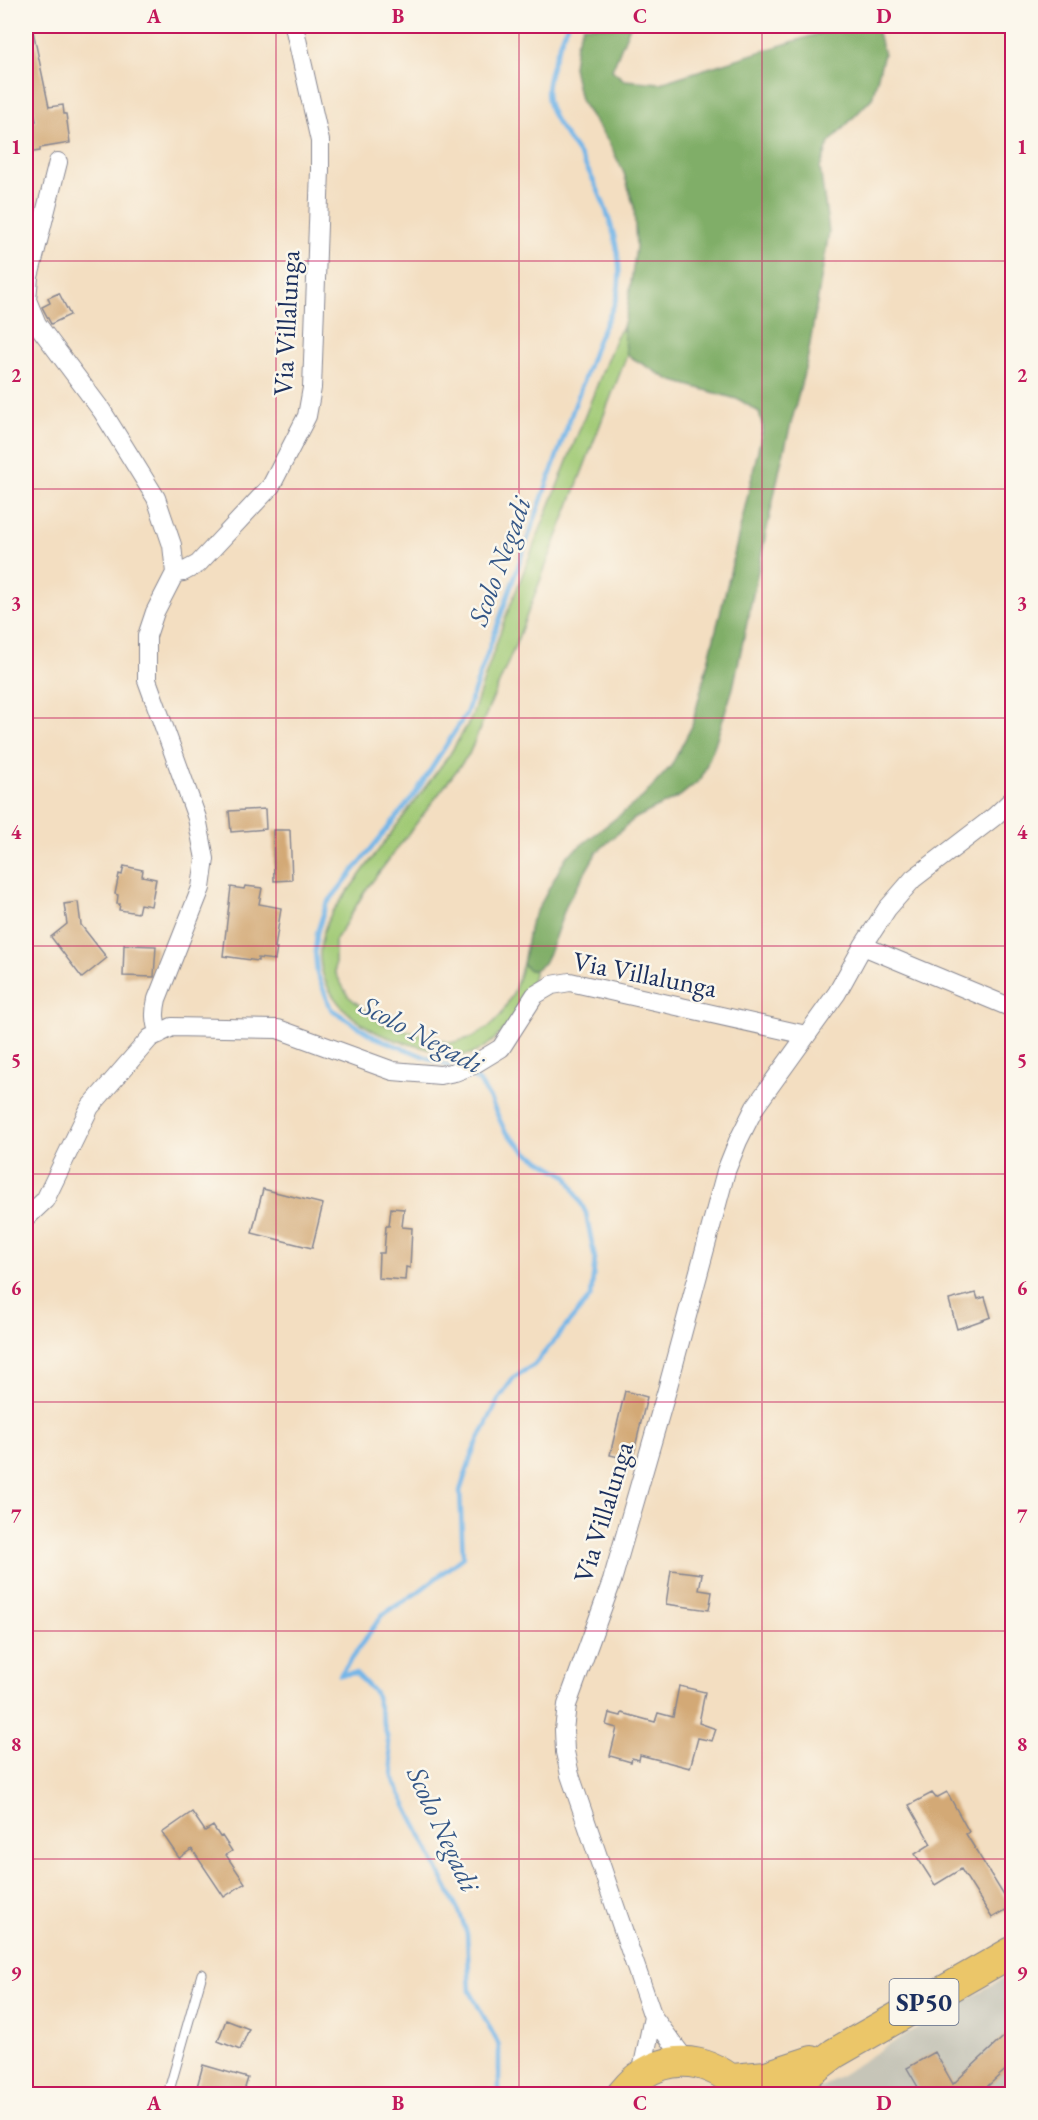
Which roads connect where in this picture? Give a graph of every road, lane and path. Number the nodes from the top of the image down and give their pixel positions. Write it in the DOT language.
graph roads {
  1 [pos="294,26"];
  2 [pos="58,162"];
  3 [pos="175,573"];
  4 [pos="1012,800"];
  5 [pos="863,946"];
  6 [pos="1012,1008"];
  7 [pos="159,1034"];
  8 [pos="806,1035"];
  9 [pos="26,1218"];
  10 [pos="1012,1952"];
  11 [pos="202,1974"];
  12 [pos="653,2017"];
  13 [pos="835,2053"];
  14 [pos="687,2062"];
  15 [pos="631,2085"];
  16 [pos="739,2087"];
  17 [pos="168,2094"];
  18 [pos="781,2094"];
  1 -- 3 [label="street, Via Villalunga"];
  2 -- 3 [label="street"];
  3 -- 7 [label="street"];
  4 -- 5 [label="street, Via Villalunga"];
  5 -- 6 [label="street"];
  5 -- 8 [label="street, Via Villalunga"];
  7 -- 8 [label="street, Via Villalunga"];
  7 -- 9 [label="street, Via Villalunga"];
  8 -- 12 [label="street, Via Villalunga"];
  10 -- 13 [label="main road, SP50"];
  11 -- 17 [label="lane"];
  12 -- 14 [label="street"];
  12 -- 15 [label="street"];
  13 -- 16 [label="main road, SP50"];
  13 -- 18 [label="main road, SP50"];
  14 -- 15 [label="main road, SP50"];
  14 -- 16 [label="main road, SP50"];
}
